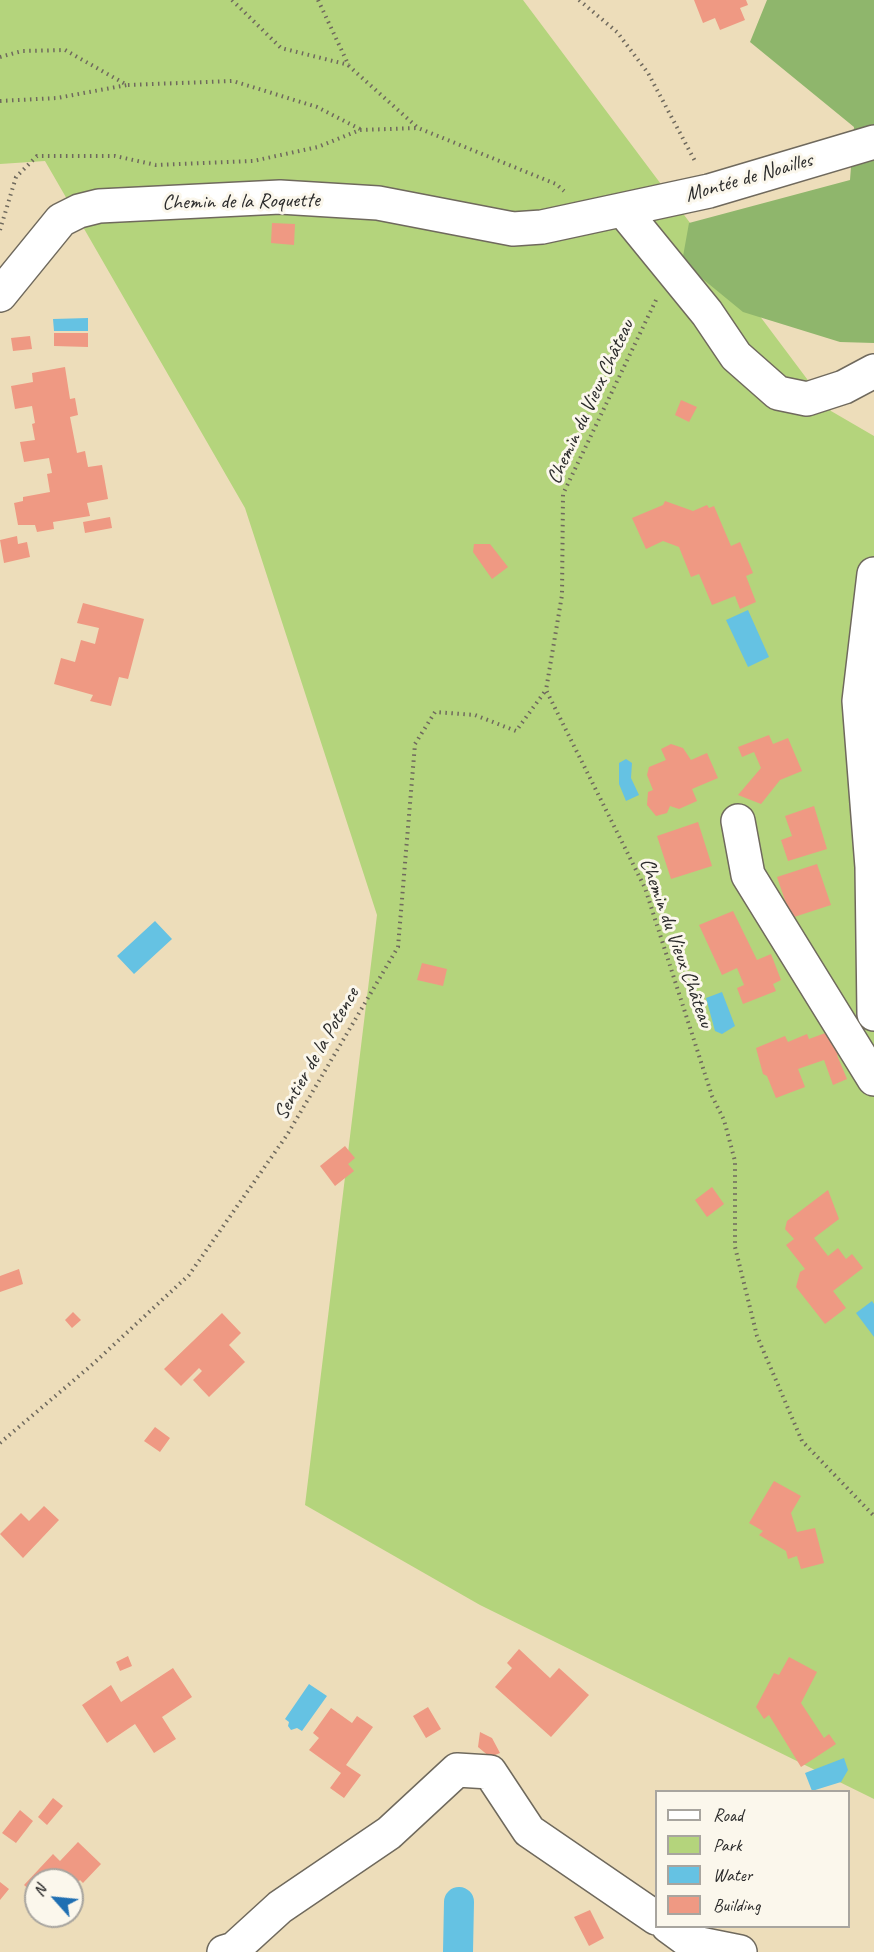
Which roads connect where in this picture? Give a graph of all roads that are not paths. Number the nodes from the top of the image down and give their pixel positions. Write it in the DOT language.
graph roads {
  1 [pos="874,143"];
  2 [pos="610,213"];
  3 [pos="0,295"];
  4 [pos="874,371"];
  5 [pos="874,574"];
  6 [pos="738,821"];
  7 [pos="874,1014"];
  8 [pos="874,1038"];
  9 [pos="874,1079"];
  10 [pos="874,1084"];
  11 [pos="655,1917"];
  12 [pos="671,1928"];
  13 [pos="224,1952"];
  14 [pos="740,1952"];
  1 -- 2 [label="street, Montée de Noailles"];
  2 -- 3 [label="street, Chemin de la Roquette"];
  2 -- 4 [label="street"];
  5 -- 7 [label="street"];
  6 -- 9 [label="street"];
  8 -- 9 [label="street"];
  9 -- 10 [label="street"];
  11 -- 13 [label="street"];
  12 -- 14 [label="street"];
}
